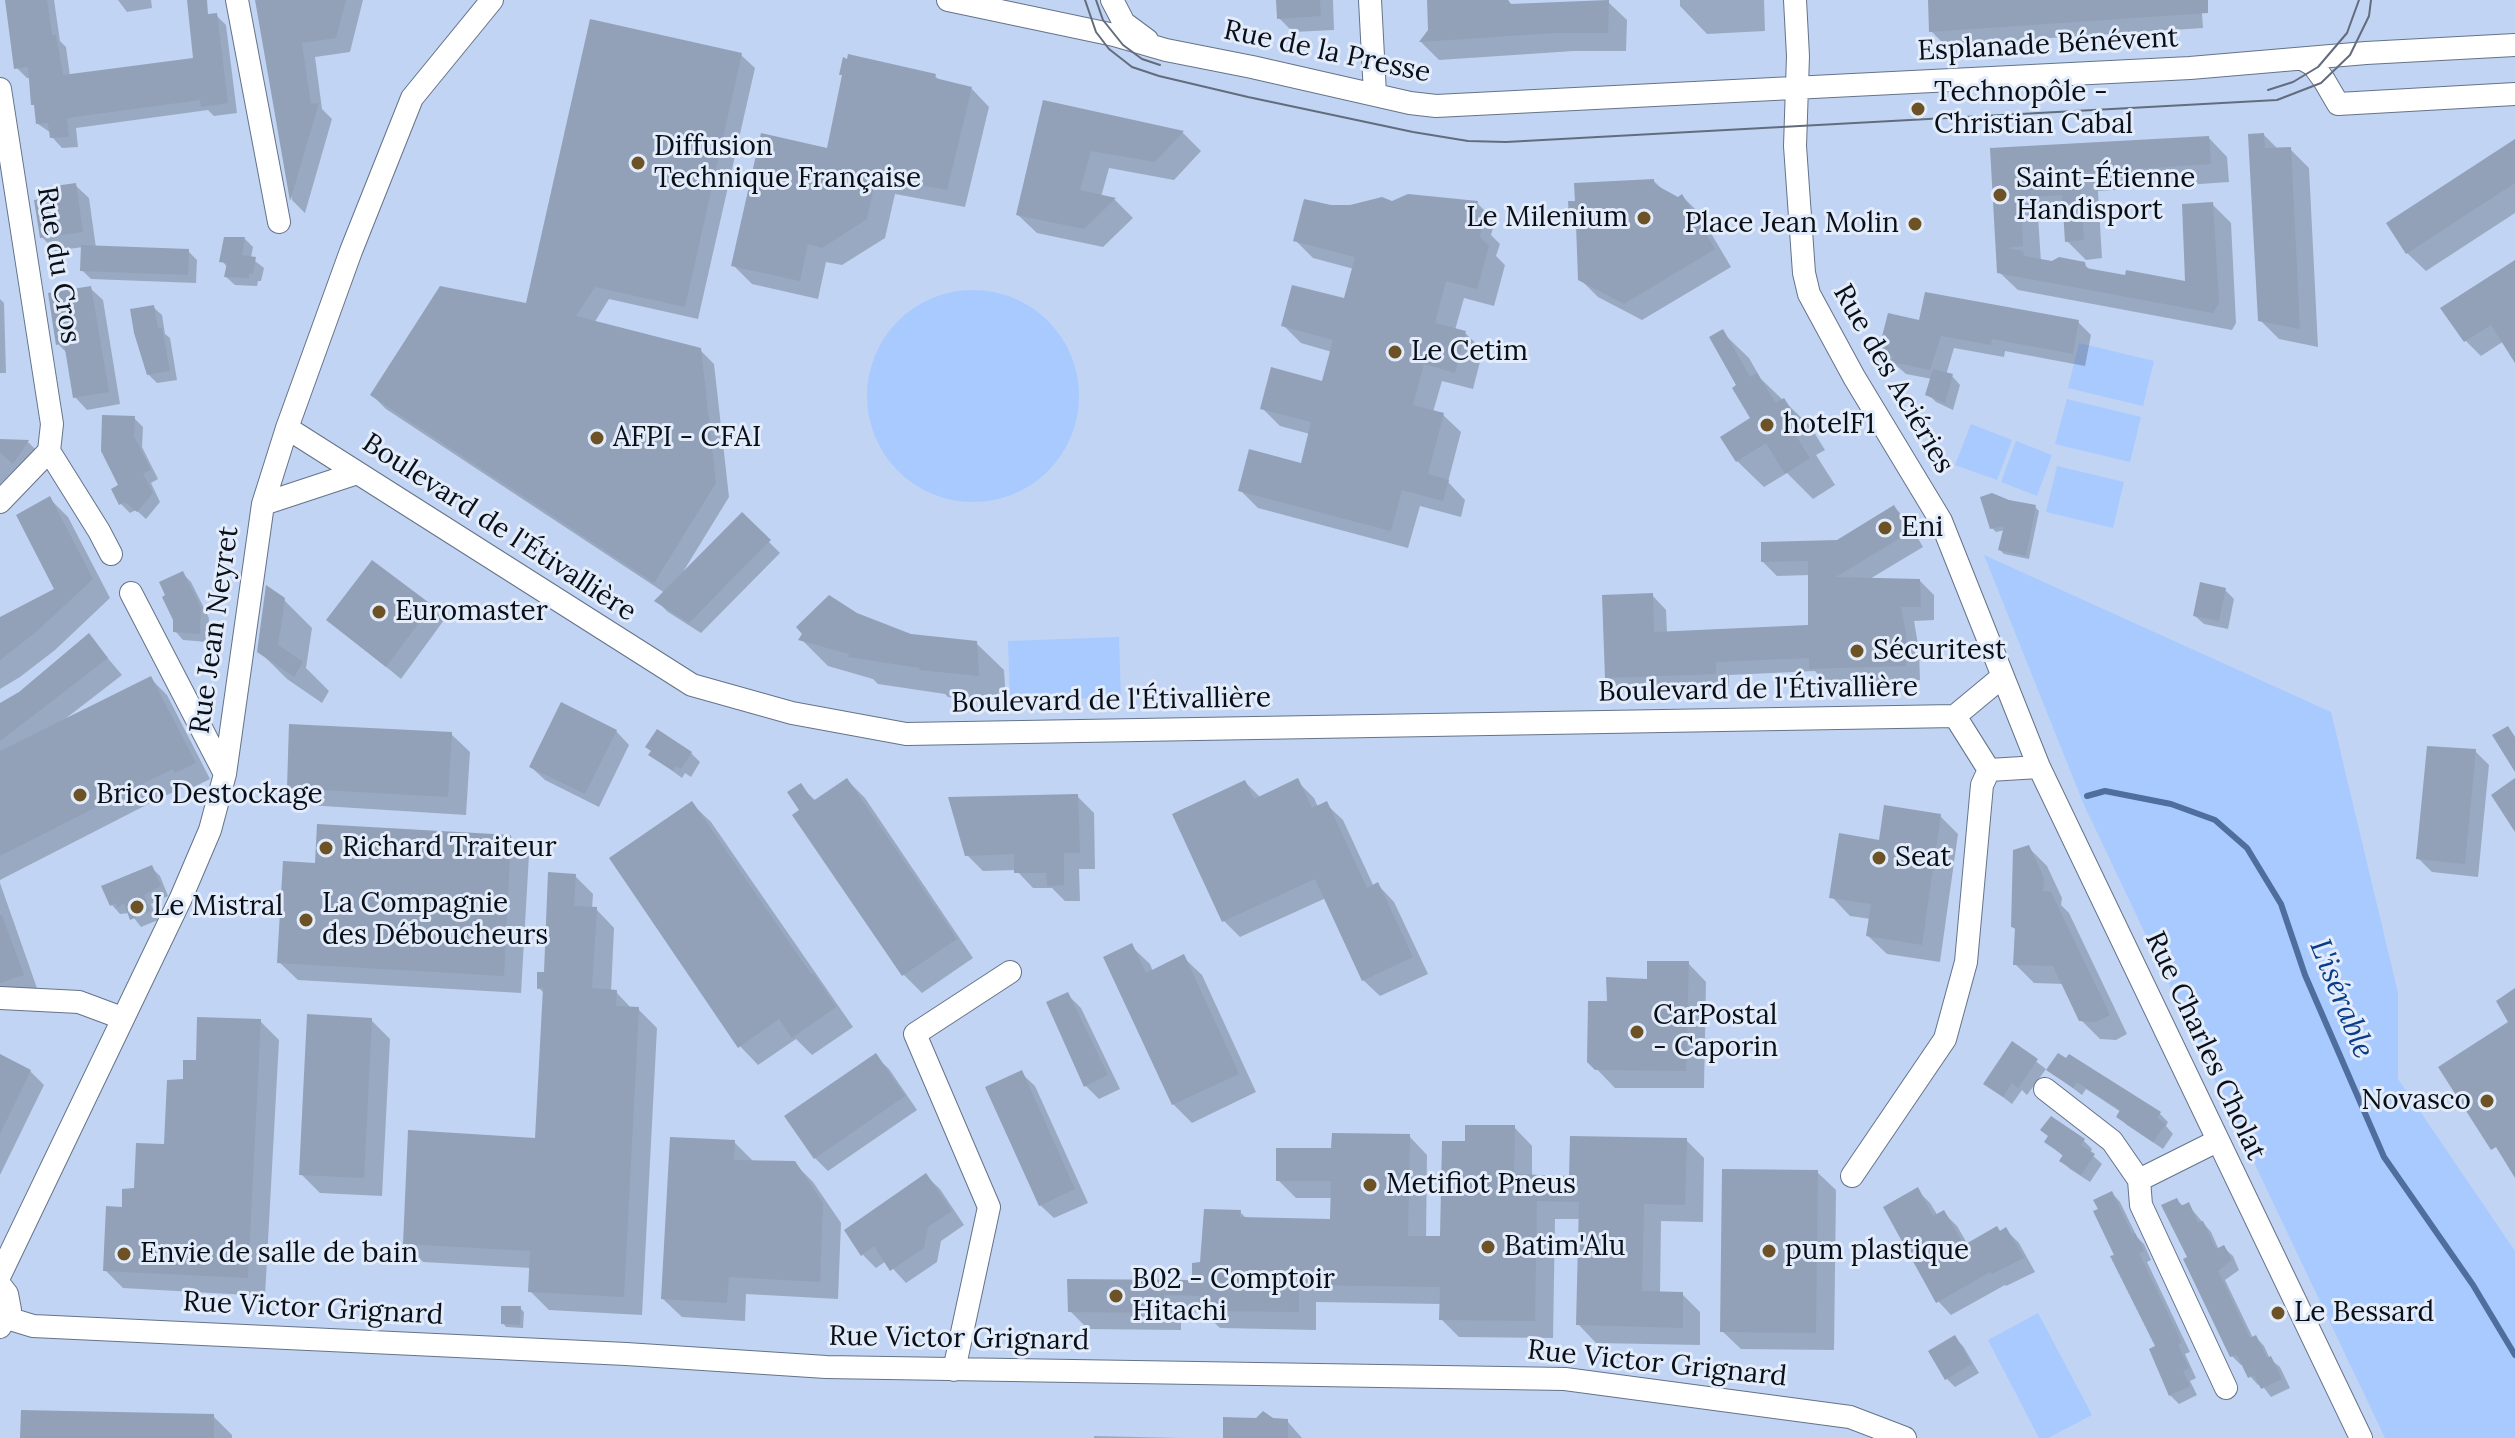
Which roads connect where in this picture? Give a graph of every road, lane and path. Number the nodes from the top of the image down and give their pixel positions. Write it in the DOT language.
graph roads {
  1 [pos="237,0"];
  2 [pos="492,0"];
  3 [pos="948,0"];
  4 [pos="1112,0"];
  5 [pos="1370,0"];
  6 [pos="1795,0"];
  7 [pos="2515,45"];
  8 [pos="1166,50"];
  9 [pos="2304,60"];
  10 [pos="0,89"];
  11 [pos="1795,89"];
  12 [pos="1375,94"];
  13 [pos="2515,94"];
  14 [pos="279,222"];
  15 [pos="287,428"];
  16 [pos="49,451"];
  17 [pos="357,473"];
  18 [pos="0,502"];
  19 [pos="263,504"];
  20 [pos="111,554"];
  21 [pos="131,593"];
  22 [pos="2002,677"];
  23 [pos="1955,716"];
  24 [pos="2039,767"];
  25 [pos="1989,770"];
  26 [pos="225,774"];
  27 [pos="1010,972"];
  28 [pos="1,998"];
  29 [pos="122,1018"];
  30 [pos="2045,1089"];
  31 [pos="2217,1141"];
  32 [pos="1852,1176"];
  33 [pos="2139,1180"];
  34 [pos="0,1275"];
  35 [pos="0,1285"];
  36 [pos="4,1322"];
  37 [pos="954,1370"];
  38 [pos="2226,1388"];
  39 [pos="1905,1438"];
  40 [pos="2361,1438"];
  1 -- 14 [label="street"];
  2 -- 15 [label="street, Rue Jean Neyret"];
  3 -- 8 [label="street, Rue de la Presse"];
  4 -- 8 [label="street"];
  5 -- 12 [label="street"];
  6 -- 11 [label="street, Rue des Aciéries"];
  7 -- 9 [label="street, Esplanade Bénévent"];
  8 -- 12 [label="street, Rue de la Presse"];
  9 -- 11 [label="street, Esplanade Bénévent"];
  9 -- 13 [label="street"];
  10 -- 16 [label="street, Rue du Cros"];
  11 -- 12 [label="street, Rue de la Presse"];
  11 -- 22 [label="street, Rue des Aciéries"];
  15 -- 17 [label="street, Boulevard de l'Étivallière"];
  15 -- 19 [label="street, Rue Jean Neyret"];
  16 -- 18 [label="street"];
  16 -- 20 [label="street"];
  17 -- 19 [label="street"];
  17 -- 23 [label="street, Boulevard de l'Étivallière"];
  19 -- 26 [label="street, Rue Jean Neyret"];
  21 -- 26 [label="street"];
  22 -- 23 [label="street, Boulevard de l'Étivallière"];
  22 -- 24 [label="street, Rue Charles Cholat"];
  23 -- 25 [label="street"];
  24 -- 25 [label="street"];
  24 -- 31 [label="street, Rue Charles Cholat"];
  25 -- 32 [label="street"];
  26 -- 29 [label="street, Rue Jean Neyret"];
  27 -- 37 [label="street"];
  28 -- 29 [label="street"];
  29 -- 34 [label="street, Rue Jean Neyret"];
  30 -- 33 [label="street"];
  31 -- 33 [label="street"];
  31 -- 40 [label="street, Rue Charles Cholat"];
  33 -- 38 [label="street"];
  35 -- 36 [label="street"];
  36 -- 37 [label="street, Rue Victor Grignard"];
  37 -- 39 [label="street, Rue Victor Grignard"];
}
